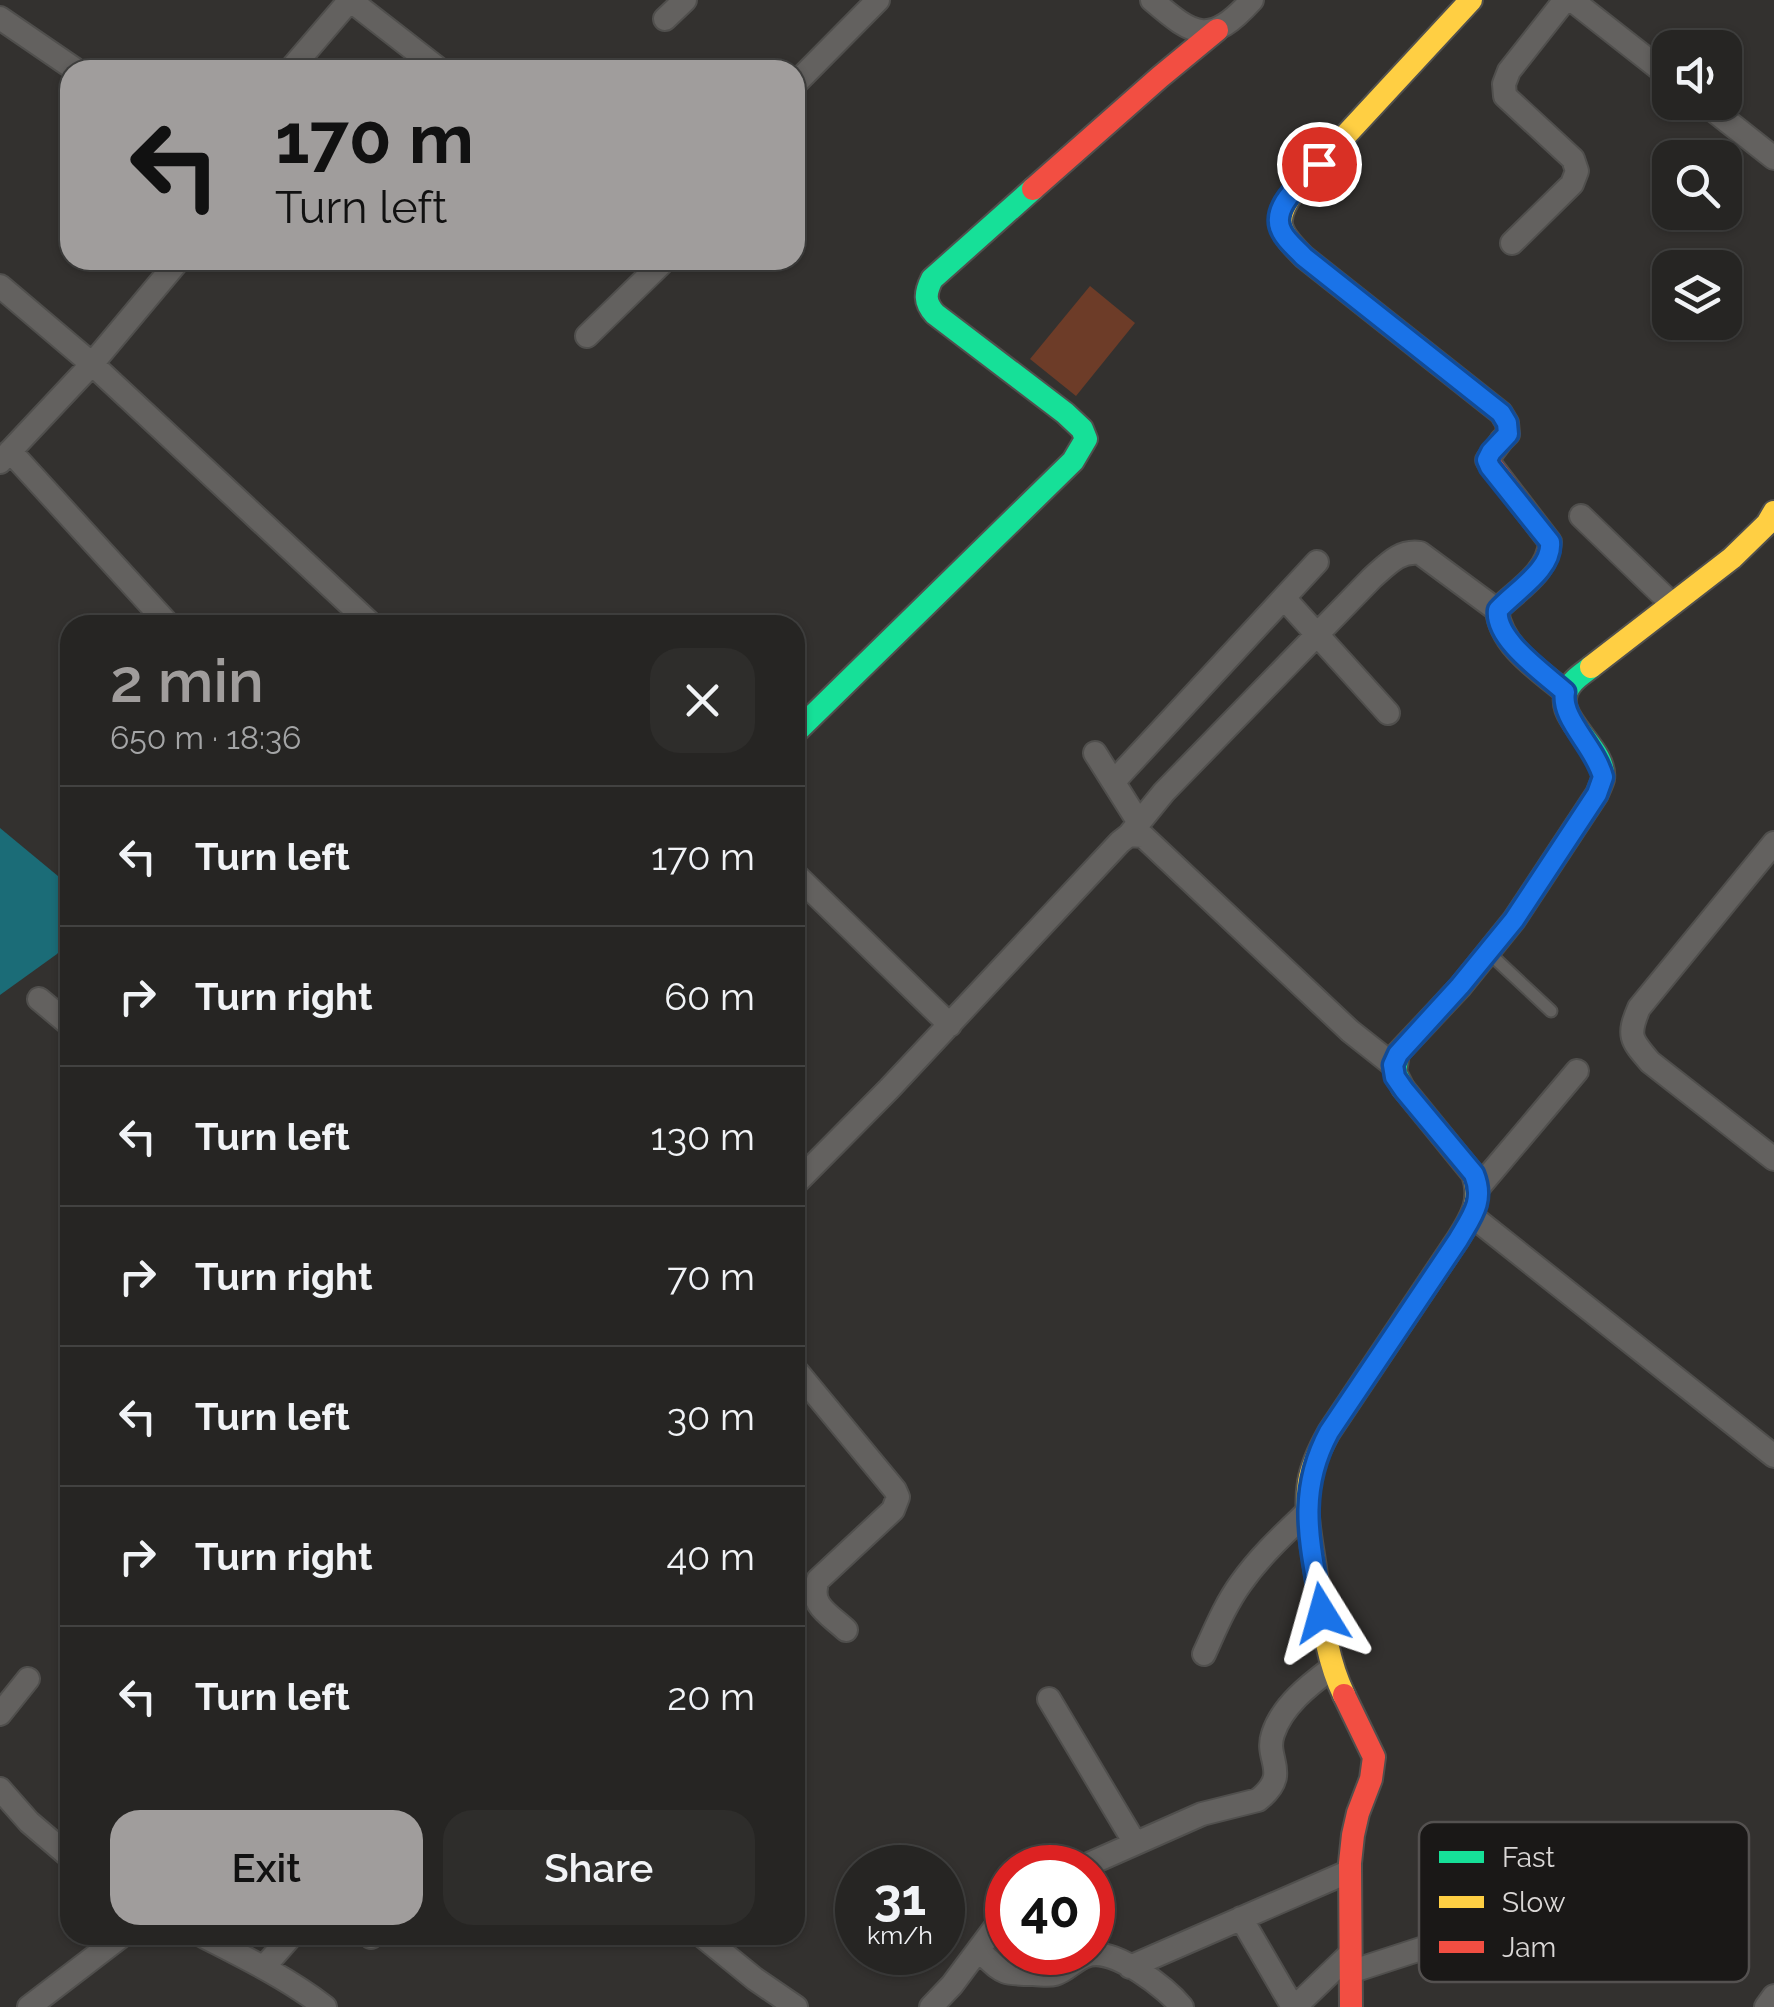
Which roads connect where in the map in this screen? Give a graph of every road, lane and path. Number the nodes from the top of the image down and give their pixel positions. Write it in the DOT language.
graph roads {
  1 [pos="350,0"];
  2 [pos="685,0"];
  3 [pos="878,0"];
  4 [pos="1152,0"];
  5 [pos="1252,0"];
  6 [pos="1471,0"];
  7 [pos="1569,0"];
  8 [pos="0,18"];
  9 [pos="665,19"];
  10 [pos="1217,30"];
  11 [pos="61,60"];
  12 [pos="299,60"];
  13 [pos="419,60"];
  14 [pos="1652,63"];
  15 [pos="805,74"];
  16 [pos="1726,120"];
  17 [pos="1774,158"];
  18 [pos="1512,244"];
  19 [pos="171,270"];
  20 [pos="655,270"];
  21 [pos="0,286"];
  22 [pos="587,336"];
  23 [pos="92,364"];
  24 [pos="3,451"];
  25 [pos="1774,512"];
  26 [pos="1582,516"];
  27 [pos="1317,562"];
  28 [pos="1284,598"];
  29 [pos="1672,604"];
  30 [pos="1498,610"];
  31 [pos="160,615"];
  32 [pos="361,615"];
  33 [pos="1318,634"];
  34 [pos="1565,692"];
  35 [pos="1388,713"];
  36 [pos="805,724"];
  37 [pos="1095,753"];
  38 [pos="1118,777"];
  39 [pos="1134,828"];
  40 [pos="1774,843"];
  41 [pos="805,884"];
  42 [pos="1488,952"];
  43 [pos="39,998"];
  44 [pos="1551,1010"];
  45 [pos="60,1016"];
  46 [pos="950,1025"];
  47 [pos="1393,1065"];
  48 [pos="1577,1071"];
  49 [pos="1774,1159"];
  50 [pos="805,1174"];
  51 [pos="1479,1187"];
  52 [pos="1472,1216"];
  53 [pos="805,1381"];
  54 [pos="1774,1456"];
  55 [pos="1307,1512"];
  56 [pos="846,1630"];
  57 [pos="1204,1654"];
  58 [pos="1332,1668"];
  59 [pos="28,1679"];
  60 [pos="1049,1699"];
  61 [pos="0,1714"];
  62 [pos="0,1789"];
  63 [pos="1135,1843"];
  64 [pos="60,1848"];
  65 [pos="1115,1852"];
  66 [pos="1350,1871"];
  67 [pos="1240,1918"];
  68 [pos="985,1941"];
  69 [pos="110,1945"];
  70 [pos="221,1945"];
  71 [pos="283,1945"];
  72 [pos="714,1945"];
  73 [pos="1419,1946"];
  74 [pos="978,1950"];
  75 [pos="1350,1963"];
  76 [pos="264,1967"];
  77 [pos="1130,1967"];
  78 [pos="1774,1996"];
  79 [pos="29,2007"];
  80 [pos="326,2007"];
  81 [pos="796,2007"];
  82 [pos="931,2007"];
  83 [pos="1182,2007"];
  84 [pos="1294,2007"];
  85 [pos="1351,2007"];
  86 [pos="1766,2007"];
  1 -- 12 [label="street"];
  1 -- 13 [label="street"];
  2 -- 9 [label="street"];
  3 -- 15 [label="street"];
  4 -- 10 [label="street"];
  5 -- 10 [label="street"];
  6 -- 30 [label="street"];
  7 -- 14 [label="street"];
  7 -- 18 [label="street"];
  8 -- 11 [label="street"];
  10 -- 36 [label="street"];
  16 -- 17 [label="street"];
  19 -- 23 [label="street"];
  20 -- 22 [label="street"];
  21 -- 23 [label="street"];
  23 -- 24 [label="street"];
  23 -- 32 [label="street"];
  24 -- 31 [label="street"];
  25 -- 29 [label="street"];
  26 -- 29 [label="street"];
  27 -- 28 [label="street"];
  28 -- 33 [label="street"];
  28 -- 38 [label="street"];
  29 -- 34 [label="street"];
  30 -- 33 [label="street"];
  30 -- 34 [label="street"];
  33 -- 35 [label="street"];
  33 -- 39 [label="street"];
  34 -- 42 [label="street"];
  37 -- 39 [label="street"];
  39 -- 46 [label="street"];
  39 -- 47 [label="street"];
  40 -- 49 [label="street"];
  41 -- 46 [label="street"];
  42 -- 44 [label="lane"];
  42 -- 47 [label="street"];
  43 -- 45 [label="street"];
  46 -- 50 [label="street"];
  47 -- 51 [label="street"];
  48 -- 51 [label="street"];
  51 -- 52 [label="street"];
  52 -- 54 [label="street"];
  52 -- 55 [label="street"];
  53 -- 56 [label="street"];
  55 -- 57 [label="street"];
  55 -- 58 [label="street"];
  58 -- 63 [label="street"];
  58 -- 66 [label="street"];
  59 -- 61 [label="street"];
  60 -- 63 [label="street"];
  62 -- 64 [label="street"];
  63 -- 65 [label="street"];
  66 -- 67 [label="street"];
  66 -- 75 [label="street"];
  67 -- 77 [label="street"];
  67 -- 84 [label="street"];
  68 -- 74 [label="street"];
  69 -- 79 [label="street"];
  70 -- 76 [label="street"];
  71 -- 76 [label="street"];
  72 -- 81 [label="street"];
  73 -- 75 [label="street"];
  74 -- 77 [label="street"];
  74 -- 82 [label="street"];
  75 -- 84 [label="street"];
  75 -- 85 [label="street"];
  76 -- 80 [label="street"];
  77 -- 83 [label="street"];
  78 -- 86 [label="street"];
}
